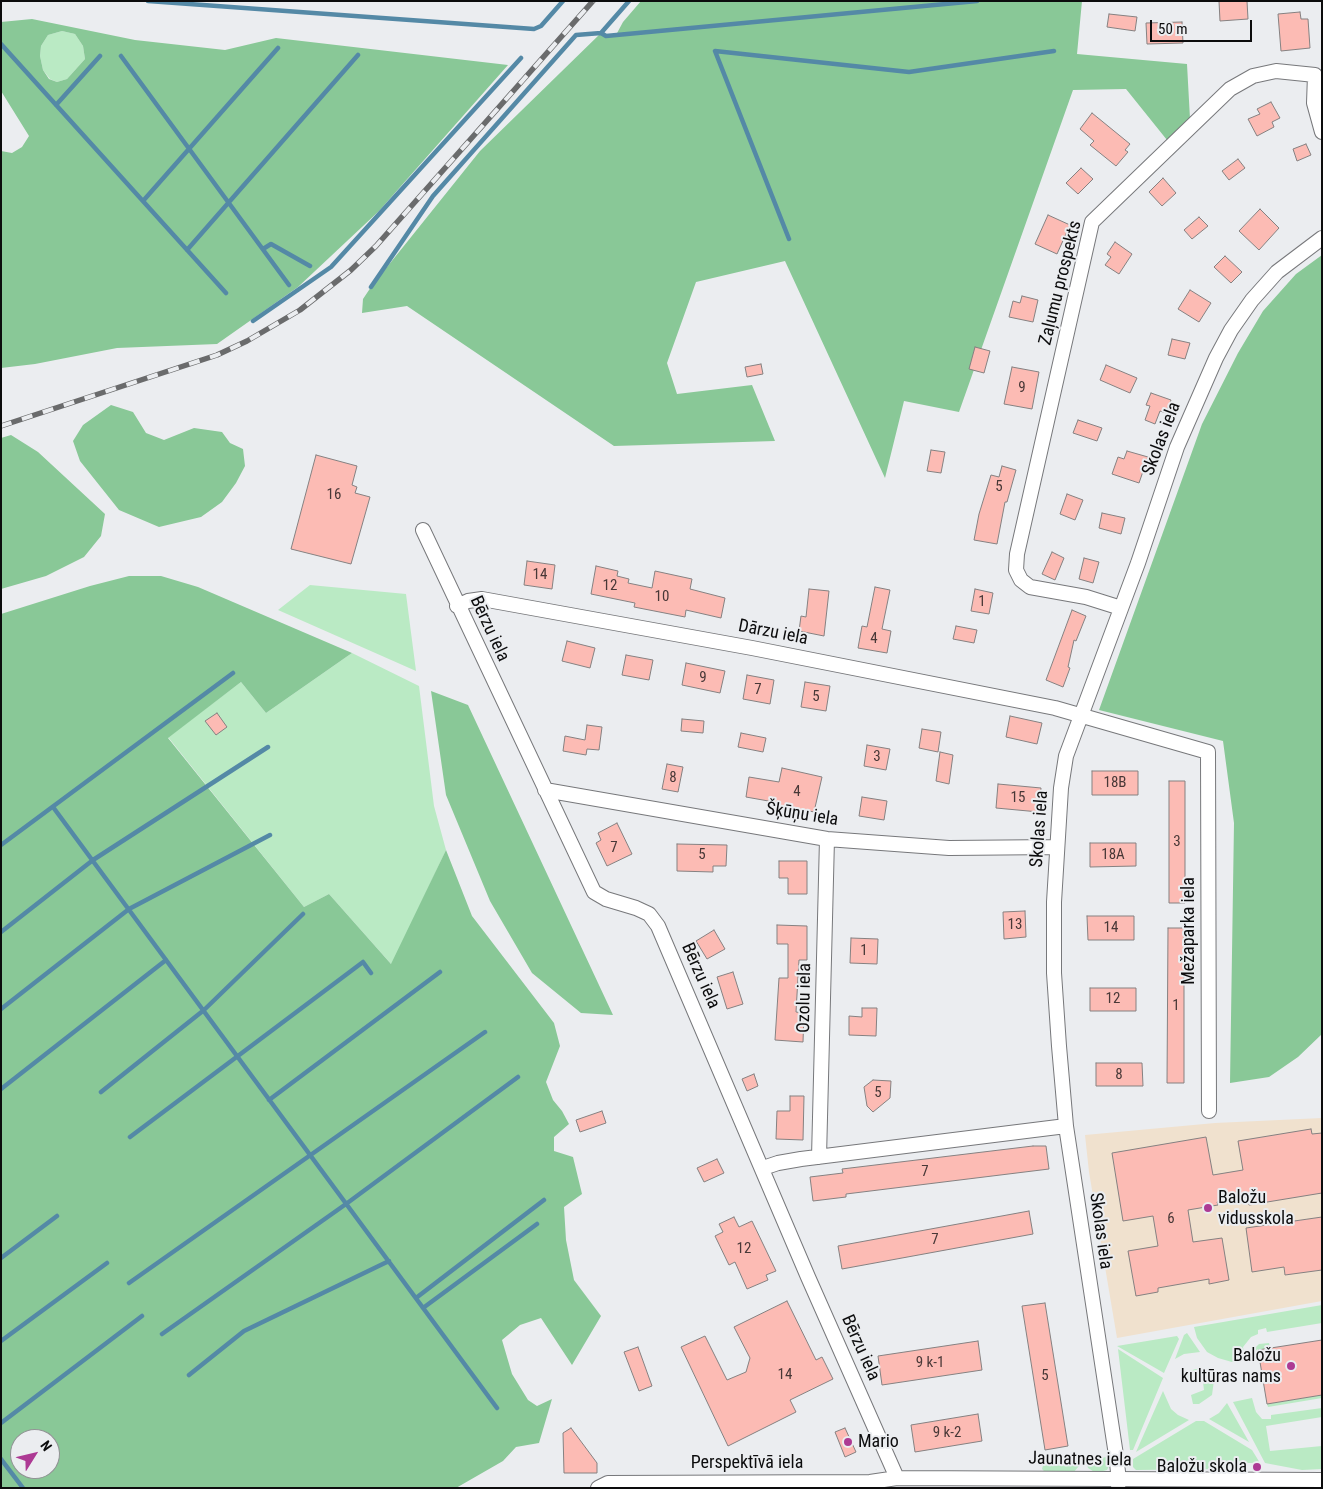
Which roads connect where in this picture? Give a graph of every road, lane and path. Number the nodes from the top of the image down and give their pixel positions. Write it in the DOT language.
graph roads {
  1 [pos="1319,74"];
  2 [pos="1322,132"];
  3 [pos="1322,238"];
  4 [pos="423,530"];
  5 [pos="457,606"];
  6 [pos="1120,608"];
  7 [pos="1081,715"];
  8 [pos="1208,752"];
  9 [pos="545,790"];
  10 [pos="827,839"];
  11 [pos="1057,847"];
  12 [pos="1209,1111"];
  13 [pos="1066,1126"];
  14 [pos="819,1157"];
  15 [pos="763,1168"];
  16 [pos="897,1478"];
  17 [pos="1322,1480"];
  18 [pos="1118,1484"];
  19 [pos="1267,1484"];
  20 [pos="598,1488"];
  1 -- 2 [label="street, Zaļumu prospekts"];
  1 -- 6 [label="street, Zaļumu prospekts"];
  3 -- 6 [label="street, Skolas iela"];
  4 -- 5 [label="street, Bērzu iela"];
  5 -- 7 [label="street, Dārzu iela"];
  5 -- 9 [label="street, Bērzu iela"];
  6 -- 7 [label="street, Skolas iela"];
  7 -- 8 [label="street, Dārzu iela"];
  7 -- 11 [label="street, Skolas iela"];
  8 -- 12 [label="street, Mežaparka iela"];
  9 -- 10 [label="street, Šķūņu iela"];
  9 -- 15 [label="street, Bērzu iela"];
  10 -- 11 [label="street, Šķūņu iela"];
  10 -- 14 [label="street, Ozolu iela"];
  11 -- 13 [label="street, Skolas iela"];
  13 -- 14 [label="street"];
  13 -- 18 [label="street, Skolas iela"];
  14 -- 15 [label="street"];
  15 -- 16 [label="street, Bērzu iela"];
  16 -- 18 [label="street, Jaunatnes iela"];
  16 -- 20 [label="street, Perspektīvā iela"];
  17 -- 19 [label="street, Jaunatnes iela"];
  18 -- 19 [label="street, Jaunatnes iela"];
}
